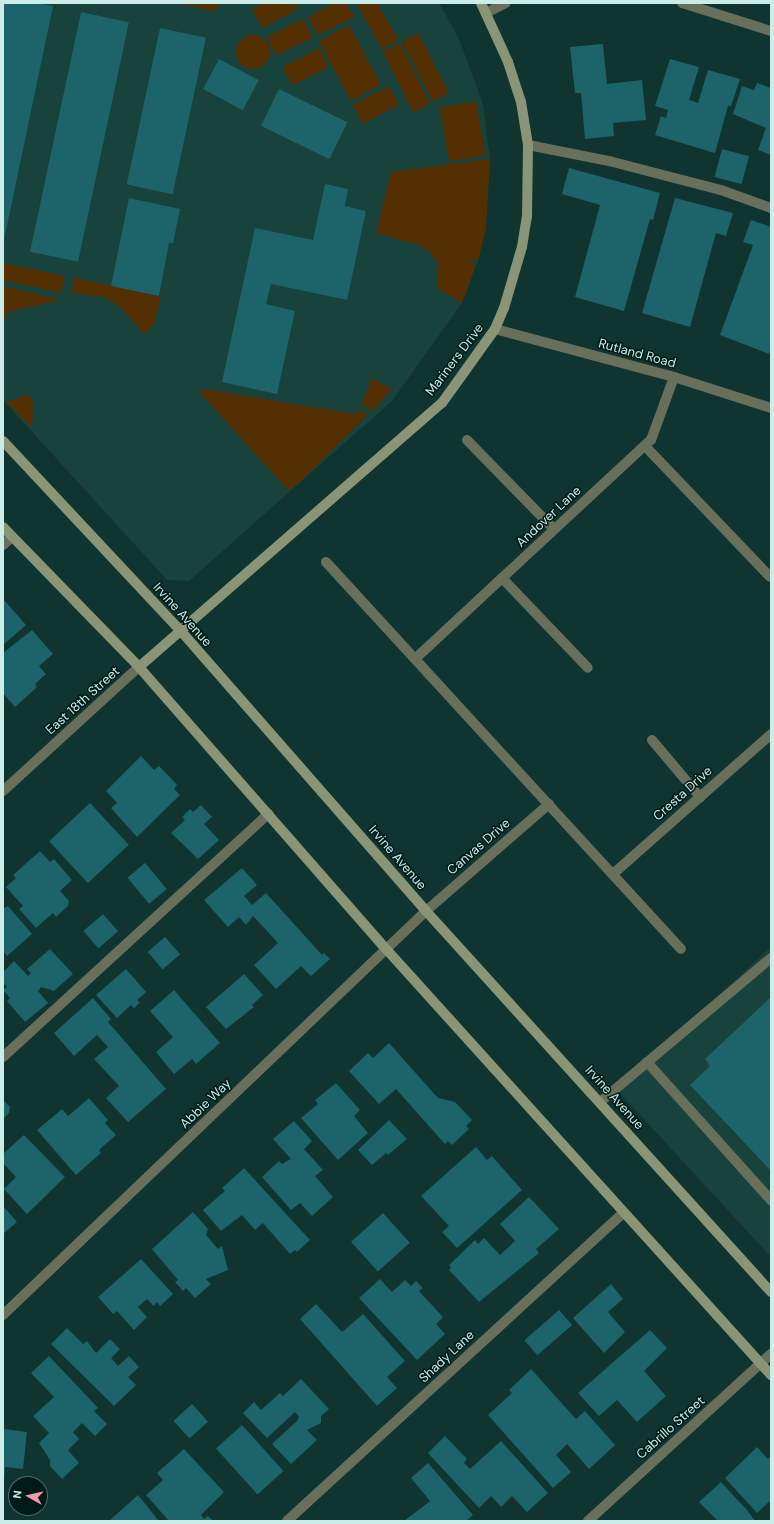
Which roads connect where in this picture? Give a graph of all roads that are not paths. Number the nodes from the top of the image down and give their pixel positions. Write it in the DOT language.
graph roads {
  1 [pos="481,3"];
  2 [pos="506,3"];
  3 [pos="682,3"];
  4 [pos="486,13"];
  5 [pos="771,31"];
  6 [pos="528,145"];
  7 [pos="771,208"];
  8 [pos="495,329"];
  9 [pos="674,377"];
  10 [pos="771,408"];
  11 [pos="467,440"];
  12 [pos="3,441"];
  13 [pos="645,446"];
  14 [pos="3,527"];
  15 [pos="554,529"];
  16 [pos="12,537"];
  17 [pos="3,545"];
  18 [pos="326,562"];
  19 [pos="770,577"];
  20 [pos="502,578"];
  21 [pos="180,630"];
  22 [pos="416,658"];
  23 [pos="139,667"];
  24 [pos="588,668"];
  25 [pos="771,734"];
  26 [pos="652,740"];
  27 [pos="3,791"];
  28 [pos="700,797"];
  29 [pos="549,804"];
  30 [pos="268,814"];
  31 [pos="613,874"];
  32 [pos="426,911"];
  33 [pos="681,949"];
  34 [pos="387,950"];
  35 [pos="771,958"];
  36 [pos="3,1056"];
  37 [pos="647,1062"];
  38 [pos="600,1102"];
  39 [pos="771,1200"];
  40 [pos="624,1212"];
  41 [pos="771,1292"];
  42 [pos="3,1316"];
  43 [pos="771,1354"];
  44 [pos="761,1363"];
  45 [pos="771,1375"];
  46 [pos="287,1521"];
  47 [pos="588,1521"];
  1 -- 4 [label="main road, Mariners Drive"];
  2 -- 4 [label="street"];
  3 -- 5 [label="street"];
  4 -- 6 [label="main road, Mariners Drive"];
  6 -- 7 [label="street"];
  6 -- 8 [label="main road, Mariners Drive"];
  8 -- 9 [label="street, Rutland Road"];
  8 -- 21 [label="main road, Mariners Drive"];
  9 -- 10 [label="street, Rutland Road"];
  9 -- 13 [label="street, Andover Lane"];
  11 -- 15 [label="street"];
  12 -- 21 [label="main road, Irvine Avenue"];
  13 -- 15 [label="street, Andover Lane"];
  13 -- 19 [label="street"];
  14 -- 16 [label="main road"];
  15 -- 20 [label="street, Andover Lane"];
  16 -- 17 [label="street"];
  16 -- 23 [label="main road"];
  18 -- 22 [label="street"];
  20 -- 22 [label="street, Andover Lane"];
  20 -- 24 [label="street"];
  21 -- 23 [label="main road, East 18th Street"];
  21 -- 32 [label="main road, Irvine Avenue"];
  22 -- 29 [label="street"];
  23 -- 27 [label="street, East 18th Street"];
  23 -- 30 [label="main road"];
  25 -- 28 [label="street, Cresta Drive"];
  26 -- 28 [label="street"];
  28 -- 31 [label="street, Cresta Drive"];
  29 -- 31 [label="street"];
  29 -- 32 [label="street, Canvas Drive"];
  30 -- 34 [label="main road"];
  30 -- 36 [label="street"];
  31 -- 33 [label="street"];
  32 -- 34 [label="street, Abbie Way"];
  32 -- 38 [label="main road, Irvine Avenue"];
  34 -- 40 [label="main road"];
  34 -- 42 [label="street, Abbie Way"];
  35 -- 37 [label="street"];
  37 -- 38 [label="street"];
  37 -- 39 [label="street"];
  38 -- 41 [label="main road, Irvine Avenue"];
  40 -- 44 [label="main road"];
  40 -- 46 [label="street, Shady Lane"];
  43 -- 44 [label="street, Cabrillo Street"];
  44 -- 45 [label="main road"];
  44 -- 47 [label="street, Cabrillo Street"];
}
